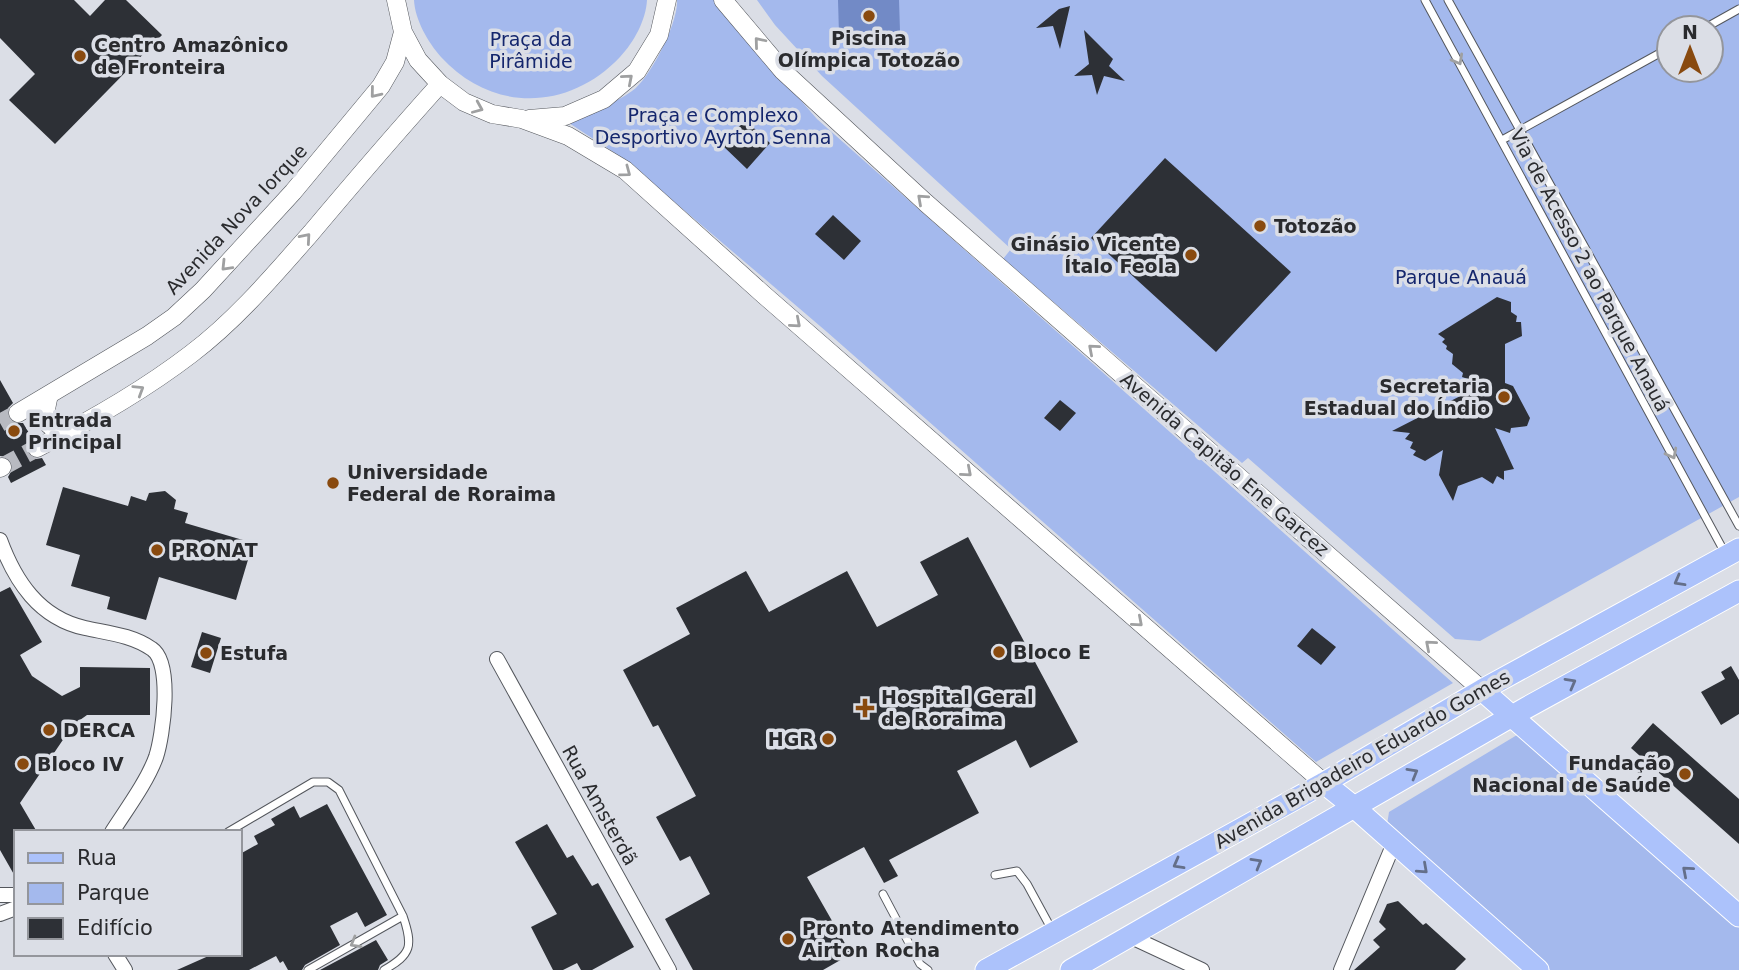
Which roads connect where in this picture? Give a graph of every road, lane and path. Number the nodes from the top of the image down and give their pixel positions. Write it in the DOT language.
graph roads {
  1 [pos="667,0"];
  2 [pos="723,0"];
  3 [pos="1425,0"];
  4 [pos="1448,0"];
  5 [pos="395,1"];
  6 [pos="403,32"];
  7 [pos="1655,56"];
  8 [pos="440,84"];
  9 [pos="522,120"];
  10 [pos="1519,130"];
  11 [pos="1502,140"];
  12 [pos="49,395"];
  13 [pos="18,413"];
  14 [pos="70,432"];
  15 [pos="37,448"];
  16 [pos="1739,526"];
  17 [pos="0,540"];
  18 [pos="1732,552"];
  19 [pos="1739,591"];
  20 [pos="497,659"];
  21 [pos="1482,690"];
  22 [pos="1511,716"];
  23 [pos="1324,783"];
  24 [pos="1354,807"];
  25 [pos="113,830"];
  26 [pos="231,830"];
  27 [pos="1394,843"];
  28 [pos="995,875"];
  29 [pos="883,894"];
  30 [pos="1739,915"];
  31 [pos="403,916"];
  32 [pos="1054,934"];
  33 [pos="1129,936"];
  34 [pos="1109,947"];
  35 [pos="1026,950"];
  36 [pos="308,970"];
  37 [pos="384,970"];
  38 [pos="669,970"];
  39 [pos="928,970"];
  40 [pos="986,970"];
  41 [pos="1002,970"];
  42 [pos="1071,970"];
  43 [pos="1099,970"];
  44 [pos="1202,970"];
  45 [pos="1341,970"];
  46 [pos="1538,970"];
  9 -- 1 [label="street, one-way"];
  21 -- 2 [label="street, Avenida Capitão Ene Garcez, one-way"];
  3 -- 11 [label="lane, Via de Acesso 2 ao Parque Anauá, one-way"];
  4 -- 10 [label="lane, Via de Acesso 2 ao Parque Anauá"];
  5 -- 6 [label="street"];
  6 -- 8 [label="street"];
  6 -- 12 [label="street, Avenida Nova Iorque, one-way"];
  7 -- 10 [label="lane"];
  8 -- 9 [label="street, one-way"];
  14 -- 8 [label="street, one-way"];
  9 -- 23 [label="street, one-way"];
  10 -- 11 [label="lane"];
  10 -- 16 [label="lane, Via de Acesso 2 ao Parque Anauá"];
  11 -- 18 [label="lane, Via de Acesso 2 ao Parque Anauá, one-way"];
  12 -- 13 [label="street, Avenida Nova Iorque"];
  12 -- 14 [label="street"];
  14 -- 15 [label="street"];
  17 -- 25 [label="street"];
  18 -- 21 [label="main road, Avenida Brigadeiro Eduardo Gomes, one-way"];
  22 -- 19 [label="main road, Avenida Brigadeiro Eduardo Gomes, one-way"];
  20 -- 38 [label="street, Rua Amsterdã"];
  21 -- 22 [label="main road, Avenida Capitão Ene Garcez"];
  21 -- 23 [label="main road, Avenida Brigadeiro Eduardo Gomes"];
  24 -- 22 [label="main road, Avenida Brigadeiro Eduardo Gomes, one-way"];
  30 -- 22 [label="main road, Avenida Capitão Ene Garcez, one-way"];
  23 -- 24 [label="main road"];
  23 -- 32 [label="main road, Avenida Brigadeiro Eduardo Gomes, one-way"];
  24 -- 27 [label="main road"];
  33 -- 24 [label="main road, Avenida Brigadeiro Eduardo Gomes, one-way"];
  26 -- 31 [label="lane"];
  27 -- 45 [label="street"];
  27 -- 46 [label="main road, one-way"];
  28 -- 32 [label="lane"];
  29 -- 39 [label="lane"];
  31 -- 36 [label="lane, one-way"];
  31 -- 37 [label="lane"];
  32 -- 35 [label="main road, Avenida Brigadeiro Eduardo Gomes"];
  33 -- 34 [label="main road, Avenida Brigadeiro Eduardo Gomes"];
  33 -- 44 [label="street"];
  34 -- 42 [label="main road, Avenida Brigadeiro Eduardo Gomes"];
  34 -- 43 [label="street"];
  35 -- 40 [label="main road, Avenida Brigadeiro Eduardo Gomes"];
  35 -- 41 [label="main road"];
}
